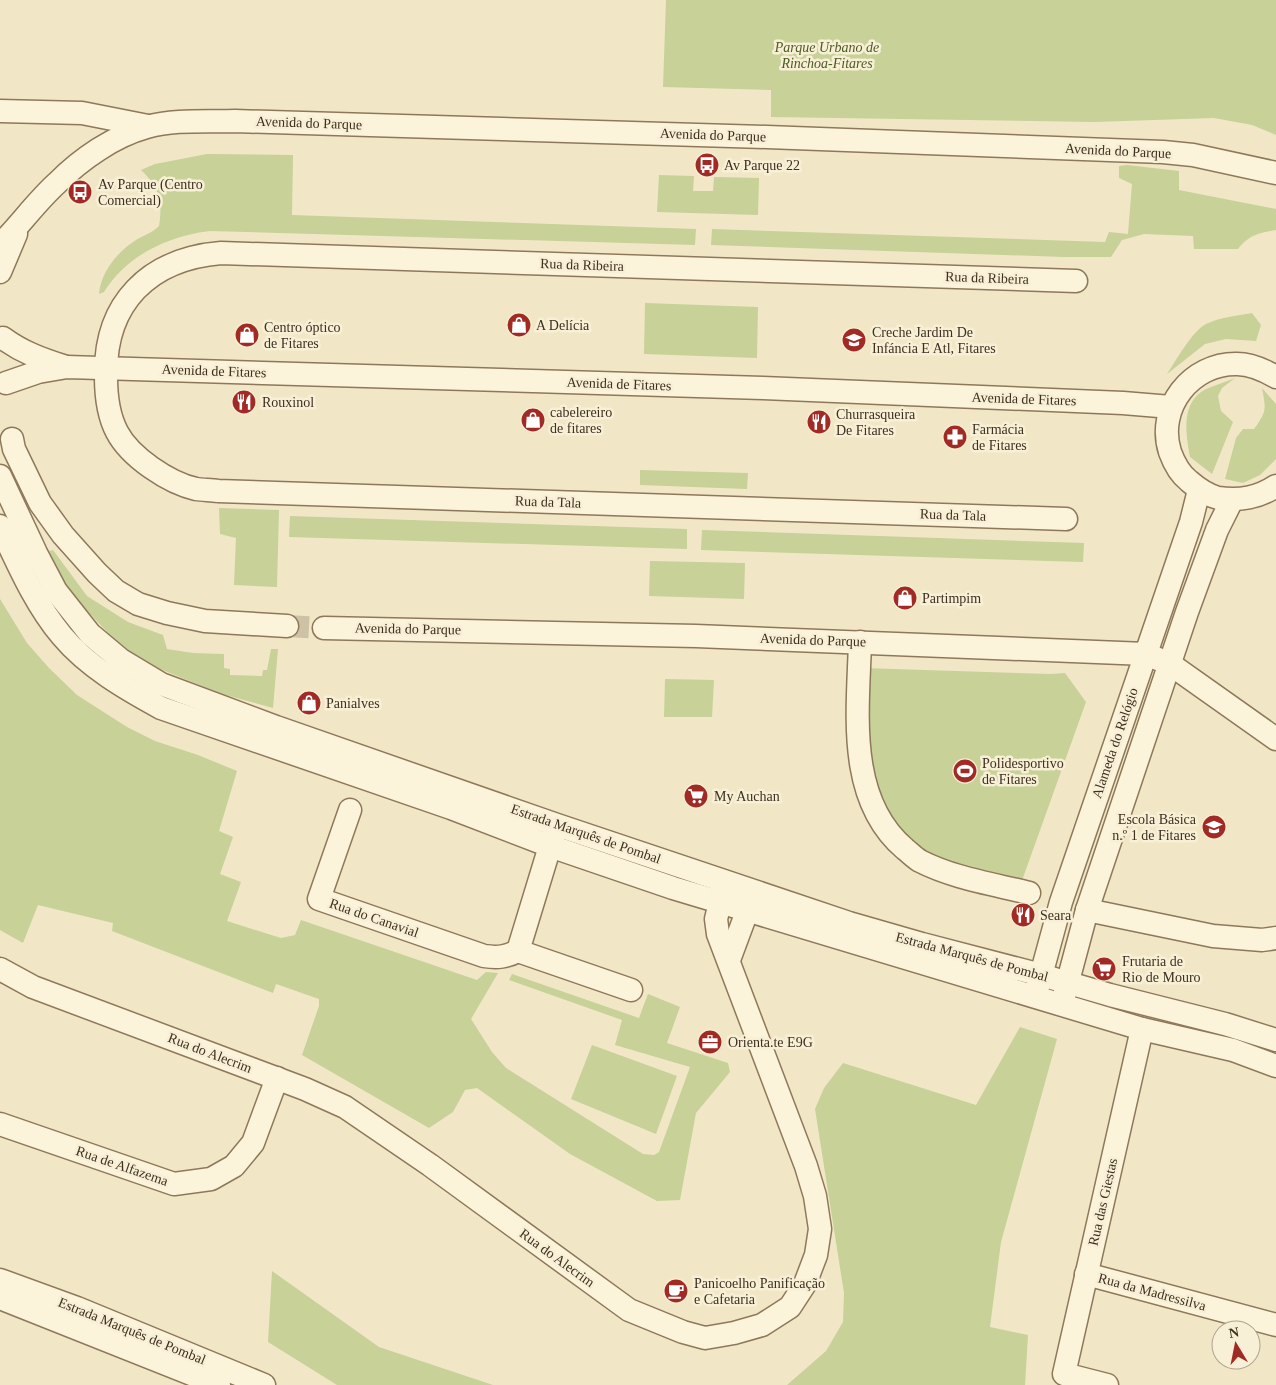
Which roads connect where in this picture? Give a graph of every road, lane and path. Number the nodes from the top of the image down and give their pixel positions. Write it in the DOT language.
graph roads {
  1 [pos="0,111"];
  2 [pos="149,126"];
  3 [pos="1276,173"];
  4 [pos="19,226"];
  5 [pos="0,245"];
  6 [pos="0,272"];
  7 [pos="1076,281"];
  8 [pos="2,336"];
  9 [pos="67,366"];
  10 [pos="106,368"];
  11 [pos="1276,377"];
  12 [pos="3,388"];
  13 [pos="1171,407"];
  14 [pos="12,439"];
  15 [pos="0,476"];
  16 [pos="1276,486"];
  17 [pos="1199,490"];
  18 [pos="1232,500"];
  19 [pos="1066,519"];
  20 [pos="0,526"];
  21 [pos="287,626"];
  22 [pos="324,628"];
  23 [pos="860,642"];
  24 [pos="1146,654"];
  25 [pos="1170,664"];
  26 [pos="1276,739"];
  27 [pos="350,810"];
  28 [pos="557,824"];
  29 [pos="550,846"];
  30 [pos="726,881"];
  31 [pos="1029,893"];
  32 [pos="751,901"];
  33 [pos="719,902"];
  34 [pos="1087,910"];
  35 [pos="1276,938"];
  36 [pos="518,951"];
  37 [pos="729,960"];
  38 [pos="0,970"];
  39 [pos="1041,975"];
  40 [pos="1068,983"];
  41 [pos="631,990"];
  42 [pos="1035,998"];
  43 [pos="1062,1005"];
  44 [pos="1225,1024"];
  45 [pos="1276,1024"];
  46 [pos="1142,1029"];
  47 [pos="1276,1040"];
  48 [pos="1276,1066"];
  49 [pos="277,1078"];
  50 [pos="0,1124"];
  51 [pos="1086,1274"];
  52 [pos="0,1280"];
  53 [pos="0,1298"];
  54 [pos="1276,1325"];
  55 [pos="219,1385"];
  56 [pos="264,1385"];
  57 [pos="1107,1385"];
  1 -- 2 [label="street, Avenida do Parque"];
  2 -- 3 [label="street, Avenida do Parque"];
  2 -- 4 [label="street, Avenida do Parque"];
  4 -- 5 [label="street, Avenida do Parque"];
  4 -- 6 [label="street, Avenida do Parque"];
  7 -- 10 [label="street, Rua da Ribeira"];
  8 -- 9 [label="street, Avenida de Fitares"];
  8 -- 12 [label="street"];
  9 -- 10 [label="street, Avenida de Fitares"];
  9 -- 12 [label="street, Avenida de Fitares"];
  10 -- 13 [label="street, Avenida de Fitares"];
  10 -- 19 [label="street, Rua da Tala"];
  11 -- 13 [label="street"];
  13 -- 17 [label="street"];
  14 -- 21 [label="street"];
  15 -- 28 [label="street, Estrada Marquês de Pombal"];
  16 -- 18 [label="street"];
  17 -- 18 [label="street"];
  17 -- 24 [label="street, Alameda do Relógio"];
  18 -- 25 [label="street, Alameda do Relógio"];
  20 -- 29 [label="street, Estrada Marquês de Pombal"];
  22 -- 23 [label="street, Avenida do Parque"];
  23 -- 24 [label="street, Avenida do Parque"];
  23 -- 31 [label="street"];
  24 -- 25 [label="street, Avenida do Parque"];
  24 -- 39 [label="street, Alameda do Relógio"];
  25 -- 26 [label="street, Avenida do Parque"];
  25 -- 34 [label="street, Alameda do Relógio"];
  27 -- 36 [label="street, Rua do Canavial"];
  28 -- 29 [label="street"];
  28 -- 30 [label="street, Estrada Marquês de Pombal"];
  29 -- 33 [label="street, Estrada Marquês de Pombal"];
  29 -- 36 [label="street"];
  30 -- 32 [label="street, Estrada Marquês de Pombal"];
  30 -- 33 [label="street, Rua do Alecrim"];
  32 -- 33 [label="street, Estrada Marquês de Pombal"];
  32 -- 37 [label="street"];
  32 -- 39 [label="street, Estrada Marquês de Pombal"];
  32 -- 42 [label="street, Estrada Marquês de Pombal"];
  33 -- 37 [label="street, Rua do Alecrim"];
  34 -- 35 [label="street"];
  34 -- 40 [label="street, Alameda do Relógio"];
  36 -- 41 [label="street"];
  37 -- 49 [label="street, Rua do Alecrim"];
  38 -- 49 [label="street, Rua do Alecrim"];
  39 -- 40 [label="street, Estrada Marquês de Pombal"];
  39 -- 42 [label="street, Alameda do Relógio"];
  40 -- 43 [label="street, Alameda do Relógio"];
  40 -- 44 [label="street, Estrada Marquês de Pombal"];
  42 -- 43 [label="street, Estrada Marquês de Pombal"];
  43 -- 46 [label="street, Estrada Marquês de Pombal"];
  44 -- 45 [label="street"];
  44 -- 47 [label="street, Estrada Marquês de Pombal"];
  46 -- 48 [label="street, Estrada Marquês de Pombal"];
  46 -- 51 [label="street, Rua das Giestas"];
  49 -- 50 [label="street, Rua de Alfazema"];
  51 -- 54 [label="street, Rua da Madressilva"];
  51 -- 57 [label="street, Rua das Giestas"];
  52 -- 56 [label="street, Estrada Marquês de Pombal"];
  53 -- 55 [label="street, Estrada Marquês de Pombal"];
}
